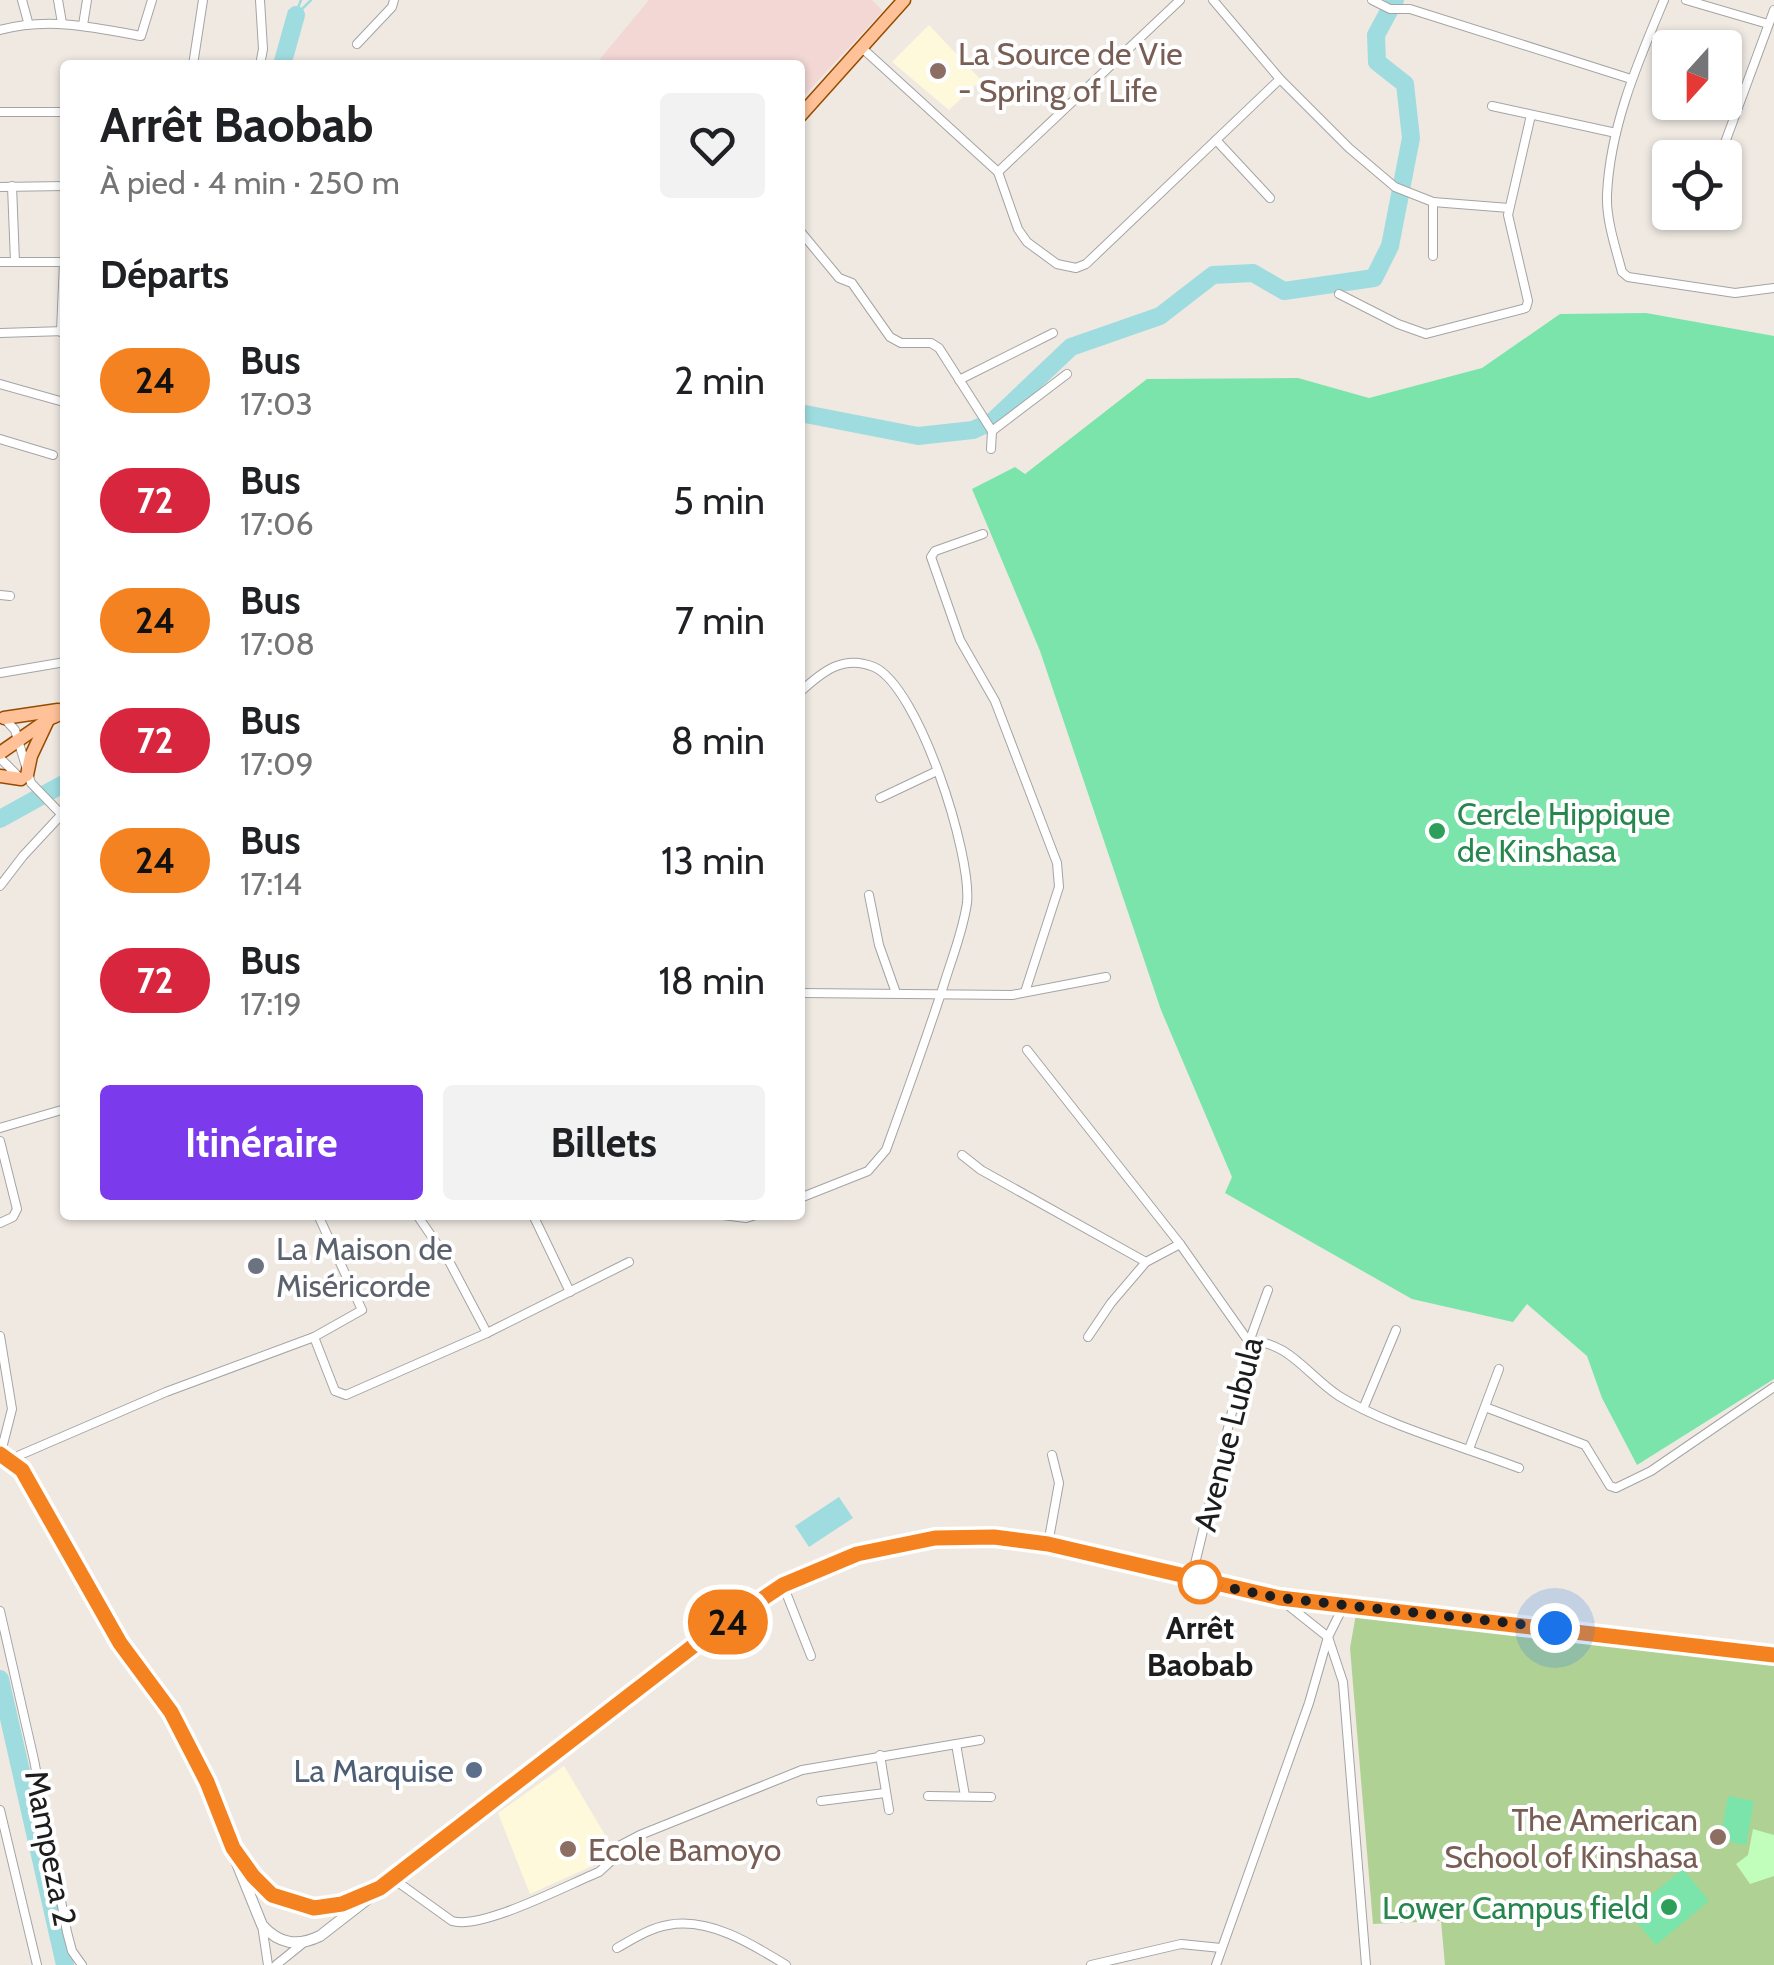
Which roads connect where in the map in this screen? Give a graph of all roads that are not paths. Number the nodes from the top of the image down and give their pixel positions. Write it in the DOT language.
graph roads {
  1 [pos="22,0"];
  2 [pos="58,0"];
  3 [pos="87,0"];
  4 [pos="152,0"];
  5 [pos="203,0"];
  6 [pos="260,0"];
  7 [pos="394,0"];
  8 [pos="904,0"];
  9 [pos="1180,0"];
  10 [pos="1212,0"];
  11 [pos="1664,0"];
  12 [pos="1686,0"];
  13 [pos="1376,2"];
  14 [pos="1774,10"];
  15 [pos="28,22"];
  16 [pos="62,24"];
  17 [pos="1768,24"];
  18 [pos="84,26"];
  19 [pos="0,30"];
  20 [pos="357,44"];
  21 [pos="862,48"];
  22 [pos="194,60"];
  23 [pos="261,60"];
  24 [pos="1280,79"];
  25 [pos="1631,79"];
  26 [pos="1492,106"];
  27 [pos="805,111"];
  28 [pos="0,112"];
  29 [pos="60,112"];
  30 [pos="1531,115"];
  31 [pos="1616,132"];
  32 [pos="1216,140"];
  33 [pos="1726,140"];
  34 [pos="998,172"];
  35 [pos="0,186"];
  36 [pos="12,186"];
  37 [pos="60,186"];
  38 [pos="1270,198"];
  39 [pos="1433,202"];
  40 [pos="1509,208"];
  41 [pos="805,237"];
  42 [pos="1434,256"];
  43 [pos="0,262"];
  44 [pos="14,262"];
  45 [pos="60,262"];
  46 [pos="1774,288"];
  47 [pos="1339,294"];
  48 [pos="60,332"];
  49 [pos="1052,332"];
  50 [pos="0,333"];
  51 [pos="1067,374"];
  52 [pos="960,380"];
  53 [pos="0,384"];
  54 [pos="60,401"];
  55 [pos="990,429"];
  56 [pos="0,439"];
  57 [pos="991,449"];
  58 [pos="53,455"];
  59 [pos="984,534"];
  60 [pos="60,663"];
  61 [pos="0,673"];
  62 [pos="805,688"];
  63 [pos="60,711"];
  64 [pos="60,713"];
  65 [pos="2,719"];
  66 [pos="49,719"];
  67 [pos="18,740"];
  68 [pos="0,756"];
  69 [pos="937,771"];
  70 [pos="0,776"];
  71 [pos="27,781"];
  72 [pos="880,798"];
  73 [pos="60,812"];
  74 [pos="60,814"];
  75 [pos="0,886"];
  76 [pos="869,896"];
  77 [pos="1106,977"];
  78 [pos="1025,992"];
  79 [pos="805,993"];
  80 [pos="896,993"];
  81 [pos="941,993"];
  82 [pos="1027,1050"];
  83 [pos="60,1110"];
  84 [pos="0,1128"];
  85 [pos="0,1141"];
  86 [pos="962,1155"];
  87 [pos="805,1196"];
  88 [pos="320,1220"];
  89 [pos="419,1220"];
  90 [pos="535,1220"];
  91 [pos="0,1224"];
  92 [pos="1180,1244"];
  93 [pos="630,1262"];
  94 [pos="1146,1262"];
  95 [pos="1268,1290"];
  96 [pos="570,1292"];
  97 [pos="1396,1330"];
  98 [pos="486,1333"];
  99 [pos="0,1336"];
  100 [pos="314,1337"];
  101 [pos="1088,1337"];
  102 [pos="1249,1342"];
  103 [pos="1500,1369"];
  104 [pos="1774,1387"];
  105 [pos="1486,1406"];
  106 [pos="1363,1408"];
  107 [pos="1470,1449"];
  108 [pos="0,1454"];
  109 [pos="1052,1455"];
  110 [pos="14,1461"];
  111 [pos="1519,1468"];
  112 [pos="1048,1544"];
  113 [pos="1191,1580"];
  114 [pos="783,1585"];
  115 [pos="1280,1598"];
  116 [pos="1344,1605"];
  117 [pos="0,1611"];
  118 [pos="1328,1637"];
  119 [pos="1774,1655"];
  120 [pos="810,1656"];
  121 [pos="980,1740"];
  122 [pos="956,1744"];
  123 [pos="880,1755"];
  124 [pos="885,1793"];
  125 [pos="928,1796"];
  126 [pos="965,1796"];
  127 [pos="990,1797"];
  128 [pos="821,1801"];
  129 [pos="0,1810"];
  130 [pos="889,1810"];
  131 [pos="233,1848"];
  132 [pos="392,1878"];
  133 [pos="380,1888"];
  134 [pos="262,1925"];
  135 [pos="302,1944"];
  136 [pos="617,1948"];
  137 [pos="1221,1948"];
  138 [pos="37,1965"];
  139 [pos="82,1965"];
  140 [pos="272,1965"];
  141 [pos="786,1965"];
  142 [pos="1091,1965"];
  143 [pos="1216,1965"];
  144 [pos="1366,1965"];
  1 -- 15 [label="street"];
  2 -- 16 [label="street"];
  3 -- 18 [label="street"];
  4 -- 18 [label="street"];
  5 -- 22 [label="street"];
  6 -- 23 [label="street"];
  7 -- 20 [label="street"];
  8 -- 21 [label="main road"];
  9 -- 34 [label="street"];
  10 -- 24 [label="street"];
  11 -- 25 [label="street"];
  12 -- 17 [label="street"];
  13 -- 25 [label="street"];
  14 -- 17 [label="street"];
  15 -- 16 [label="street"];
  15 -- 19 [label="street"];
  16 -- 18 [label="street"];
  17 -- 33 [label="street"];
  21 -- 27 [label="main road"];
  21 -- 34 [label="street"];
  24 -- 32 [label="street"];
  24 -- 39 [label="street"];
  25 -- 31 [label="street"];
  26 -- 30 [label="street"];
  28 -- 29 [label="street"];
  30 -- 31 [label="street"];
  30 -- 40 [label="street"];
  31 -- 46 [label="street"];
  32 -- 34 [label="street"];
  32 -- 38 [label="street"];
  35 -- 36 [label="street"];
  36 -- 37 [label="street"];
  36 -- 44 [label="street"];
  39 -- 40 [label="street"];
  39 -- 42 [label="street"];
  40 -- 47 [label="street"];
  41 -- 52 [label="street"];
  43 -- 44 [label="street"];
  44 -- 45 [label="street"];
  48 -- 50 [label="street"];
  49 -- 52 [label="street"];
  51 -- 55 [label="street"];
  52 -- 55 [label="street"];
  53 -- 54 [label="street"];
  55 -- 57 [label="street"];
  56 -- 58 [label="street"];
  59 -- 78 [label="street"];
  60 -- 61 [label="street"];
  62 -- 69 [label="street"];
  63 -- 65 [label="main road"];
  64 -- 66 [label="main road"];
  65 -- 67 [label="street"];
  66 -- 67 [label="main road"];
  66 -- 71 [label="main road"];
  67 -- 68 [label="main road"];
  67 -- 71 [label="street"];
  68 -- 71 [label="street"];
  69 -- 72 [label="street"];
  69 -- 81 [label="street"];
  70 -- 71 [label="main road"];
  71 -- 73 [label="street"];
  74 -- 75 [label="street"];
  76 -- 80 [label="street"];
  77 -- 78 [label="street"];
  78 -- 81 [label="street"];
  79 -- 80 [label="street"];
  80 -- 81 [label="street"];
  81 -- 87 [label="street"];
  82 -- 92 [label="street"];
  83 -- 84 [label="street"];
  85 -- 91 [label="street"];
  86 -- 94 [label="street"];
  88 -- 100 [label="street"];
  89 -- 98 [label="street"];
  90 -- 96 [label="street"];
  92 -- 94 [label="street"];
  92 -- 102 [label="street"];
  93 -- 96 [label="street"];
  94 -- 101 [label="street"];
  95 -- 102 [label="street, Avenue Lubula"];
  96 -- 98 [label="street"];
  97 -- 106 [label="street"];
  98 -- 100 [label="street"];
  99 -- 108 [label="street"];
  100 -- 110 [label="street"];
  102 -- 106 [label="street"];
  102 -- 113 [label="street, Avenue Lubula"];
  103 -- 105 [label="street"];
  104 -- 105 [label="street"];
  105 -- 107 [label="street"];
  106 -- 107 [label="street"];
  107 -- 111 [label="street"];
  108 -- 110 [label="street"];
  109 -- 112 [label="street"];
  110 -- 131 [label="street"];
  112 -- 113 [label="street"];
  112 -- 114 [label="street"];
  113 -- 115 [label="street"];
  114 -- 120 [label="street"];
  114 -- 132 [label="street"];
  115 -- 116 [label="street"];
  115 -- 118 [label="street"];
  116 -- 118 [label="street"];
  116 -- 119 [label="street"];
  117 -- 139 [label="street, Mampeza 2"];
  118 -- 137 [label="street"];
  118 -- 144 [label="street"];
  121 -- 122 [label="street"];
  122 -- 123 [label="street"];
  122 -- 126 [label="street"];
  123 -- 124 [label="street"];
  123 -- 132 [label="street"];
  124 -- 128 [label="street"];
  124 -- 130 [label="street"];
  125 -- 126 [label="street"];
  126 -- 127 [label="street"];
  129 -- 138 [label="street"];
  131 -- 133 [label="street"];
  131 -- 134 [label="street"];
  132 -- 133 [label="street"];
  133 -- 135 [label="street"];
  134 -- 135 [label="street"];
  134 -- 140 [label="street"];
  135 -- 140 [label="street"];
  136 -- 141 [label="street"];
  137 -- 142 [label="street"];
  137 -- 143 [label="street"];
}
